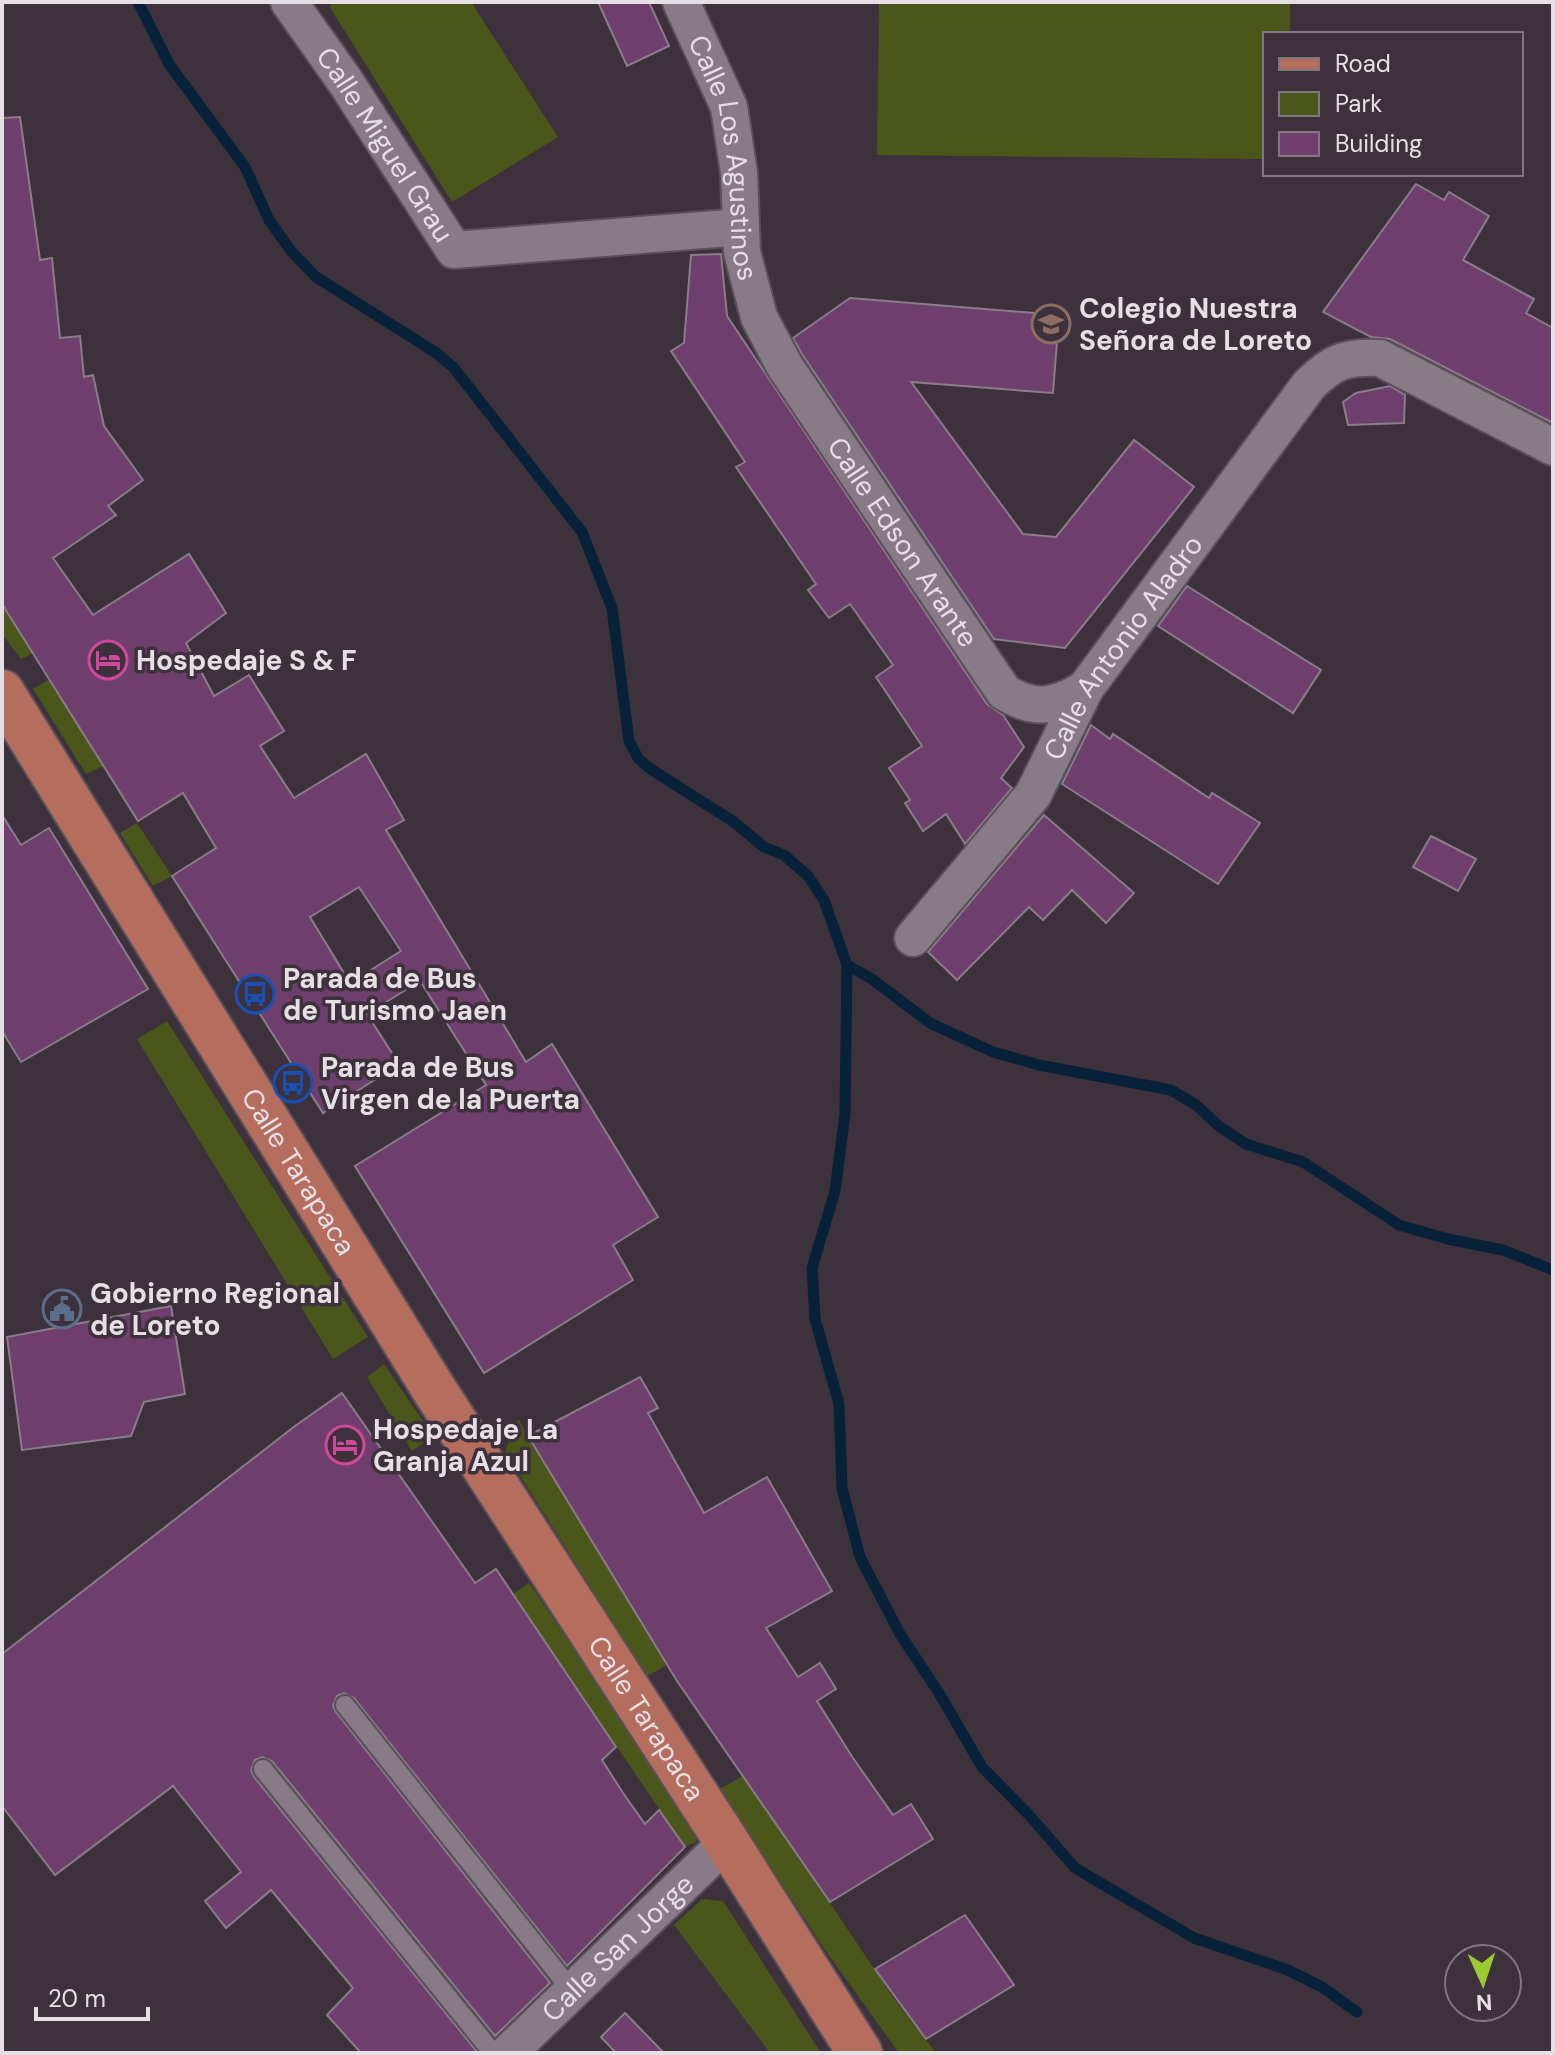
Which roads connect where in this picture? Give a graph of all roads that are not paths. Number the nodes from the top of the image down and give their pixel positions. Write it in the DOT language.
graph roads {
  1 [pos="289,2"];
  2 [pos="681,2"];
  3 [pos="741,227"];
  4 [pos="759,317"];
  5 [pos="1553,447"];
  6 [pos="1085,689"];
  7 [pos="2,692"];
  8 [pos="913,938"];
  9 [pos="345,1705"];
  10 [pos="263,1769"];
  11 [pos="727,1842"];
  12 [pos="572,1991"];
  13 [pos="493,2053"];
  14 [pos="508,2053"];
  15 [pos="860,2053"];
  1 -- 3 [label="street, Calle Miguel Grau"];
  2 -- 3 [label="street, Calle Los Agustinos"];
  3 -- 4 [label="street, Calle Los Agustinos"];
  4 -- 6 [label="street, Calle Edson Arante"];
  5 -- 6 [label="street, Calle Antonio Aladro"];
  6 -- 8 [label="street, Calle Antonio Aladro"];
  7 -- 11 [label="main road, Calle Tarapaca"];
  9 -- 12 [label="lane"];
  10 -- 13 [label="lane"];
  11 -- 12 [label="street, Calle San Jorge"];
  11 -- 15 [label="main road, Calle Tarapaca"];
  12 -- 14 [label="street, Calle San Jorge"];
}
